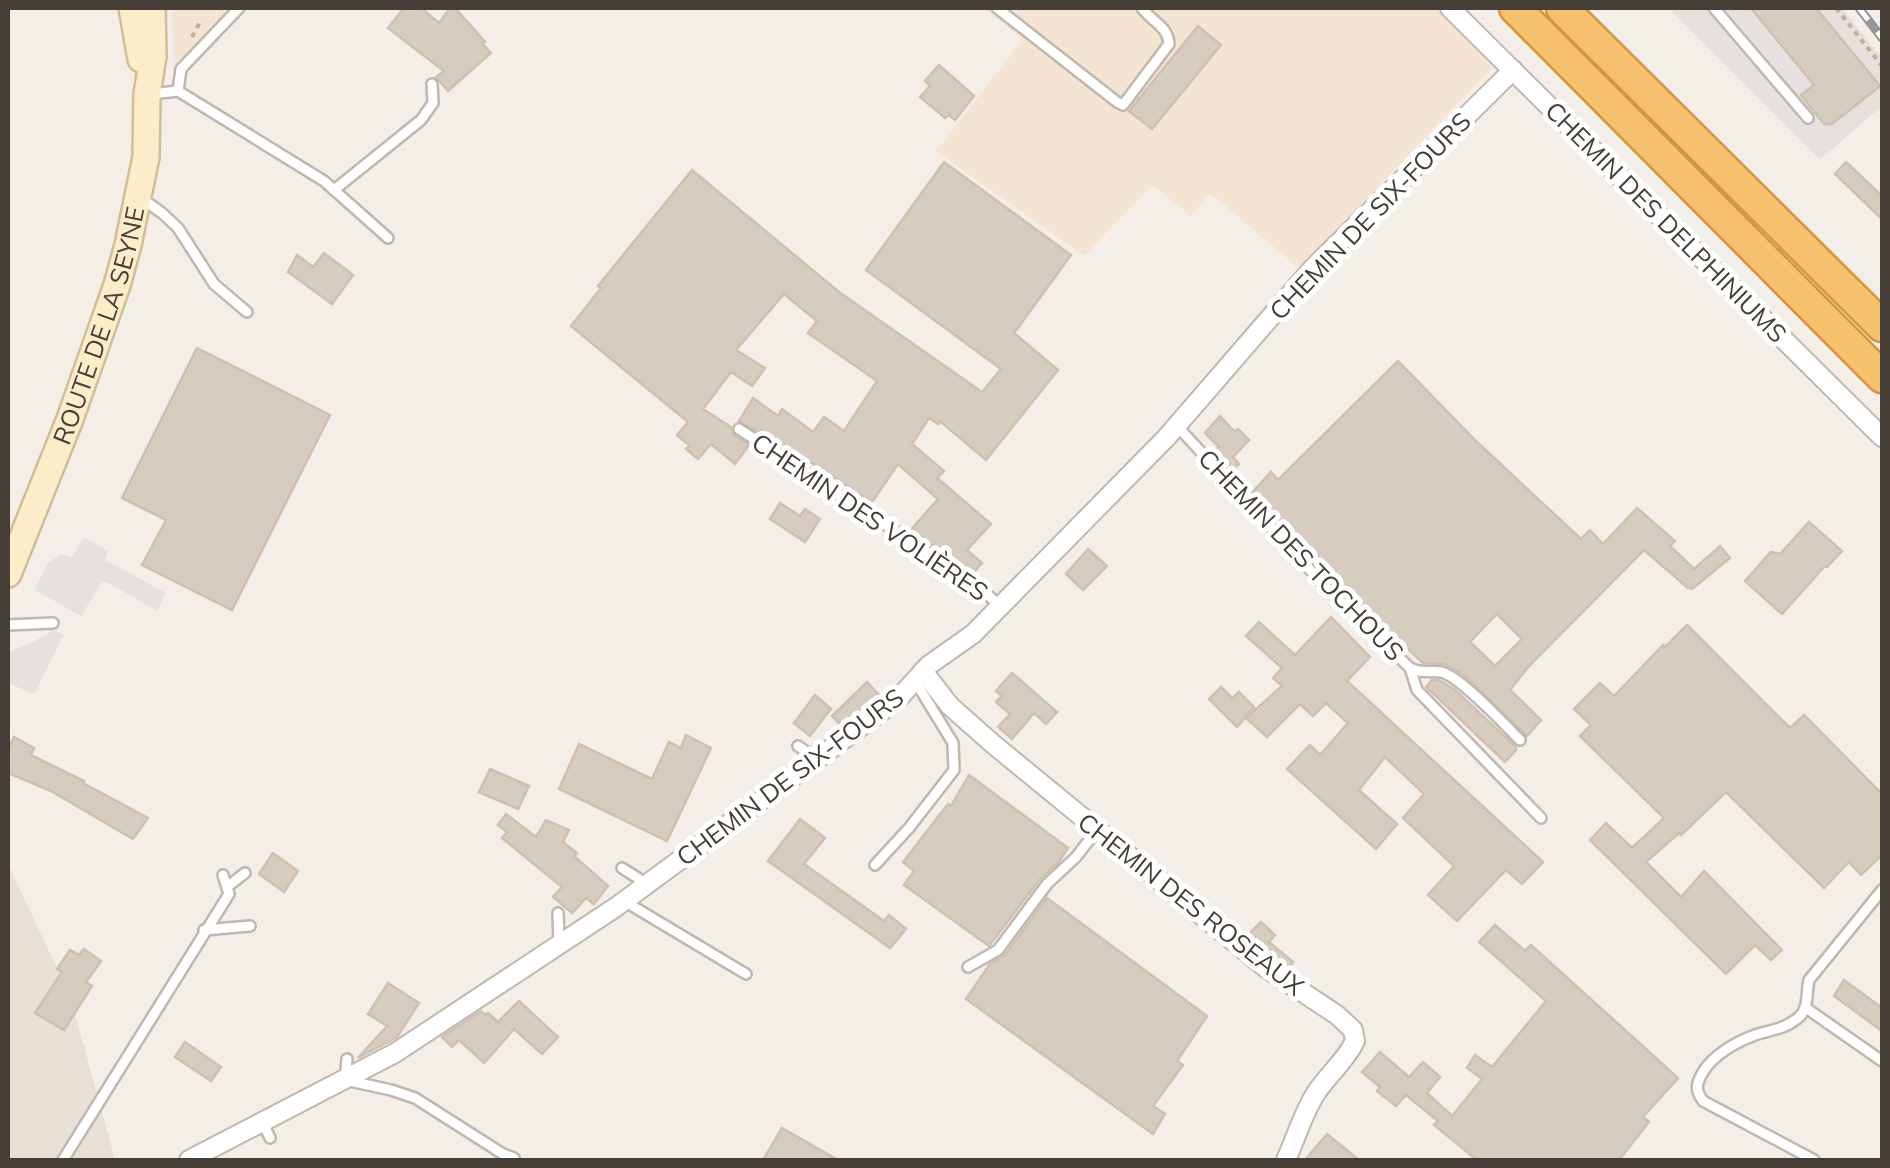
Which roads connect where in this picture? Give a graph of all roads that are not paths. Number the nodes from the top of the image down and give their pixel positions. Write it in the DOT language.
graph roads {
  1 [pos="132,8"];
  2 [pos="152,8"];
  3 [pos="240,8"];
  4 [pos="997,8"];
  5 [pos="1142,8"];
  6 [pos="1450,8"];
  7 [pos="1515,8"];
  8 [pos="1562,8"];
  9 [pos="1714,8"];
  10 [pos="1513,70"];
  11 [pos="432,84"];
  12 [pos="178,90"];
  13 [pos="148,94"];
  14 [pos="1808,118"];
  15 [pos="334,190"];
  16 [pos="139,197"];
  17 [pos="388,238"];
  18 [pos="248,312"];
  19 [pos="1882,326"];
  20 [pos="1882,377"];
  21 [pos="1177,426"];
  22 [pos="738,429"];
  23 [pos="1882,437"];
  24 [pos="10,562"];
  25 [pos="1000,606"];
  26 [pos="52,623"];
  27 [pos="8,626"];
  28 [pos="1410,668"];
  29 [pos="919,676"];
  30 [pos="1520,740"];
  31 [pos="798,746"];
  32 [pos="817,759"];
  33 [pos="1541,818"];
  34 [pos="1097,830"];
  35 [pos="876,865"];
  36 [pos="622,868"];
  37 [pos="245,873"];
  38 [pos="223,874"];
  39 [pos="648,884"];
  40 [pos="227,887"];
  41 [pos="1882,890"];
  42 [pos="624,901"];
  43 [pos="558,913"];
  44 [pos="250,926"];
  45 [pos="204,930"];
  46 [pos="559,945"];
  47 [pos="968,968"];
  48 [pos="746,974"];
  49 [pos="1806,1008"];
  50 [pos="347,1058"];
  51 [pos="1882,1061"];
  52 [pos="344,1080"];
  53 [pos="514,1158"];
  54 [pos="63,1160"];
  55 [pos="189,1160"];
  56 [pos="1286,1160"];
  57 [pos="1814,1160"];
  1 -- 13 [label="main road, ROUTE DE LA SEYNE"];
  2 -- 13 [label="main road, ROUTE DE LA SEYNE"];
  3 -- 12 [label="lane"];
  4 -- 5 [label="lane"];
  6 -- 10 [label="street, CHEMIN DES DELPHINIUMS"];
  7 -- 20 [label="highway"];
  8 -- 19 [label="highway"];
  9 -- 14 [label="lane"];
  10 -- 21 [label="street, CHEMIN DE SIX-FOURS"];
  10 -- 23 [label="street, CHEMIN DES DELPHINIUMS"];
  11 -- 15 [label="lane"];
  12 -- 13 [label="lane"];
  12 -- 15 [label="lane"];
  13 -- 16 [label="main road, ROUTE DE LA SEYNE"];
  15 -- 17 [label="lane"];
  16 -- 18 [label="lane"];
  16 -- 24 [label="main road, ROUTE DE LA SEYNE"];
  21 -- 25 [label="street, CHEMIN DE SIX-FOURS"];
  21 -- 28 [label="lane, CHEMIN DES TOCHOUS"];
  22 -- 25 [label="lane, CHEMIN DES VOLIÈRES"];
  25 -- 29 [label="street, CHEMIN DE SIX-FOURS"];
  26 -- 27 [label="lane"];
  28 -- 30 [label="lane"];
  28 -- 33 [label="lane, CHEMIN DES TOCHOUS"];
  29 -- 32 [label="street, CHEMIN DE SIX-FOURS"];
  29 -- 34 [label="street, CHEMIN DES ROSEAUX"];
  29 -- 35 [label="lane"];
  31 -- 32 [label="lane"];
  32 -- 39 [label="street, CHEMIN DE SIX-FOURS"];
  34 -- 47 [label="lane"];
  34 -- 56 [label="street, CHEMIN DES ROSEAUX"];
  36 -- 39 [label="lane"];
  37 -- 40 [label="lane"];
  38 -- 40 [label="lane"];
  39 -- 42 [label="street, CHEMIN DE SIX-FOURS"];
  40 -- 45 [label="lane"];
  41 -- 49 [label="lane"];
  42 -- 46 [label="street, CHEMIN DE SIX-FOURS"];
  42 -- 48 [label="lane"];
  43 -- 46 [label="lane"];
  44 -- 45 [label="lane"];
  45 -- 54 [label="lane"];
  46 -- 52 [label="street, CHEMIN DE SIX-FOURS"];
  49 -- 51 [label="lane"];
  49 -- 57 [label="lane"];
  50 -- 52 [label="lane"];
  52 -- 53 [label="lane"];
  52 -- 55 [label="street, CHEMIN DE SIX-FOURS"];
}
